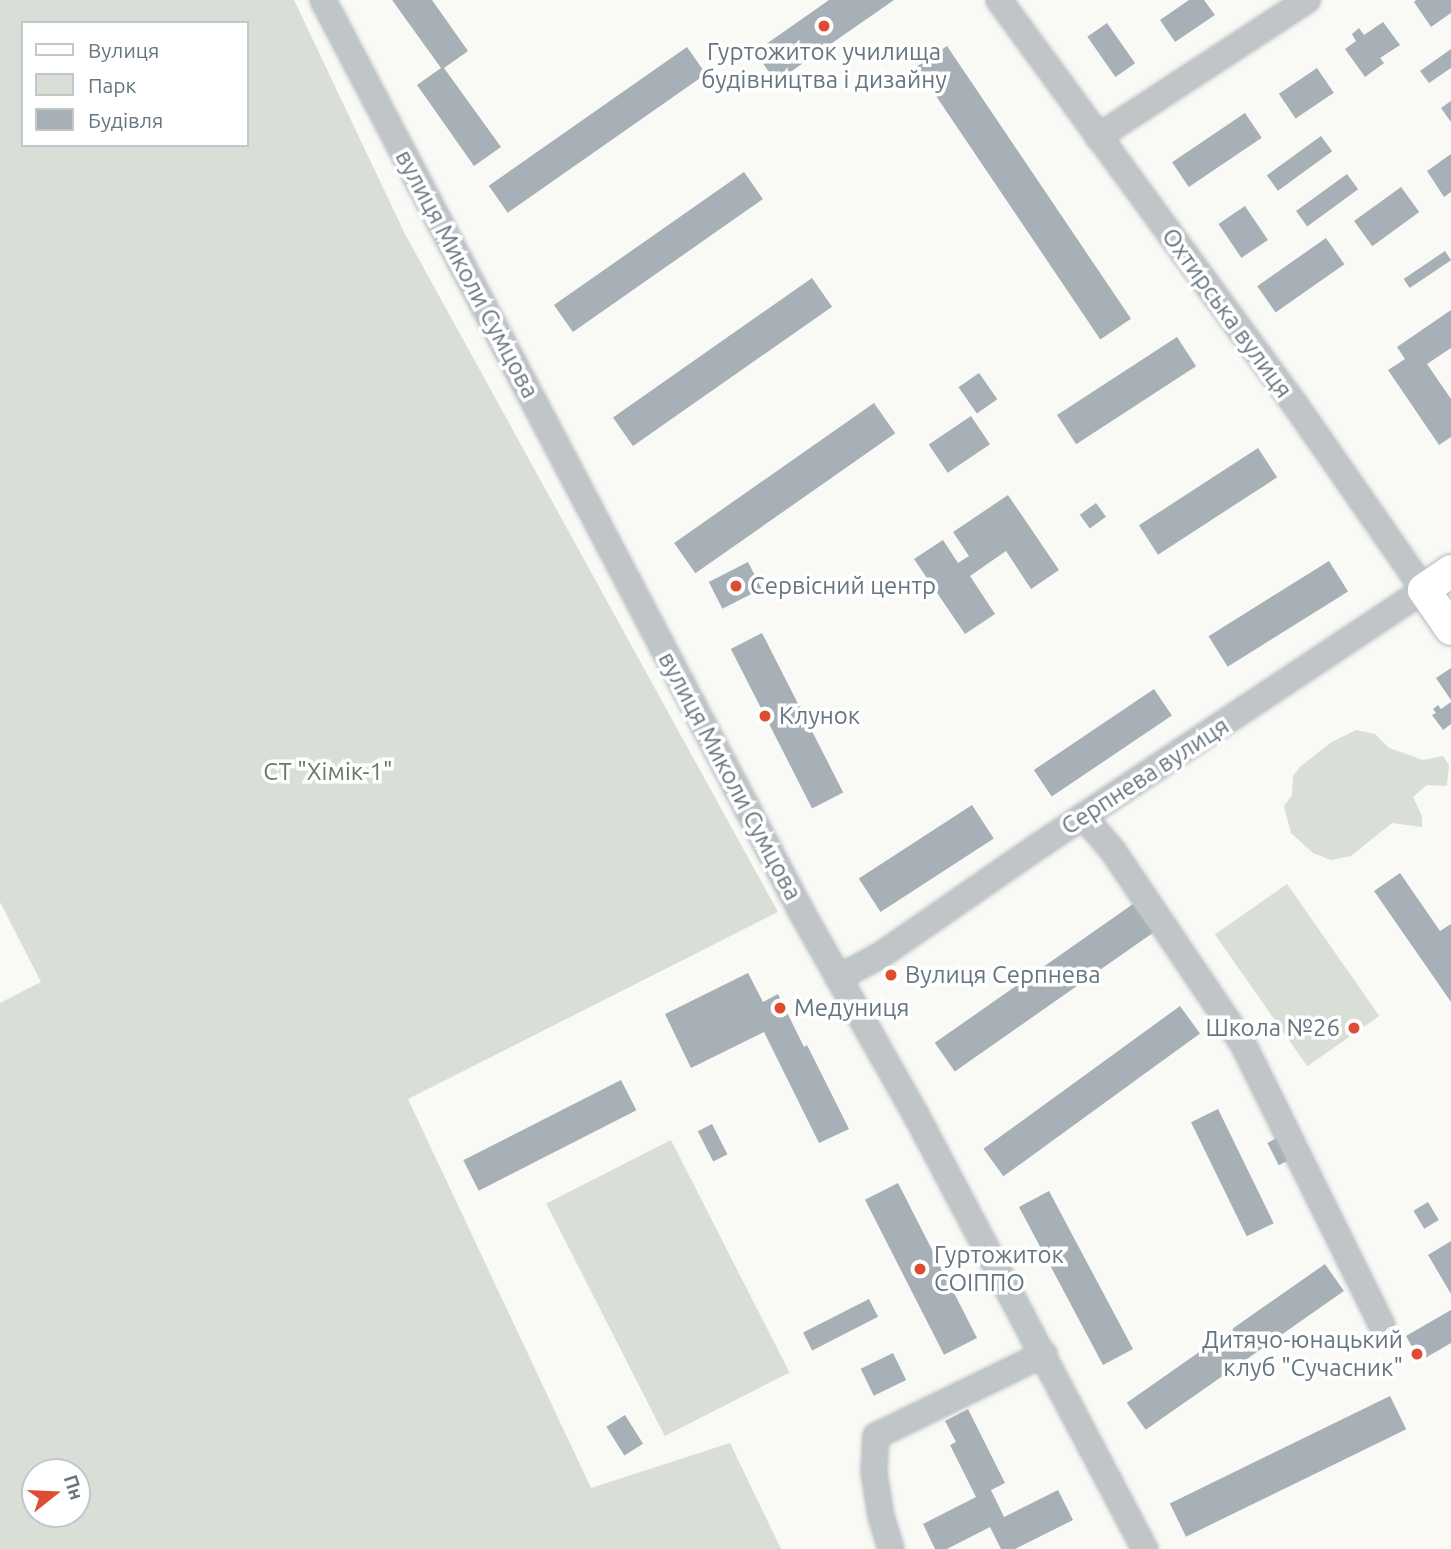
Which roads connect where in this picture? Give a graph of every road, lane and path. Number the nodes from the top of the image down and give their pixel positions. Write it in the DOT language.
graph roads {
  1 [pos="323,0"];
  2 [pos="999,0"];
  3 [pos="1307,0"];
  4 [pos="1098,137"];
  5 [pos="1451,571"];
  6 [pos="1424,590"];
  7 [pos="1451,629"];
  8 [pos="1083,816"];
  9 [pos="838,978"];
  10 [pos="1382,1325"];
  11 [pos="1044,1354"];
  12 [pos="891,1549"];
  13 [pos="1145,1549"];
  1 -- 9 [label="street, вулиця Миколи Сумцова"];
  2 -- 4 [label="street, Охтирська вулиця"];
  3 -- 4 [label="street"];
  4 -- 6 [label="street, Охтирська вулиця"];
  5 -- 6 [label="main road, Серпнева вулиця"];
  6 -- 7 [label="main road, Охтирська вулиця"];
  6 -- 8 [label="street, Серпнева вулиця"];
  8 -- 9 [label="street, Серпнева вулиця"];
  8 -- 10 [label="street"];
  9 -- 11 [label="street, вулиця Миколи Сумцова"];
  11 -- 12 [label="street"];
  11 -- 13 [label="street, вулиця Миколи Сумцова"];
}
